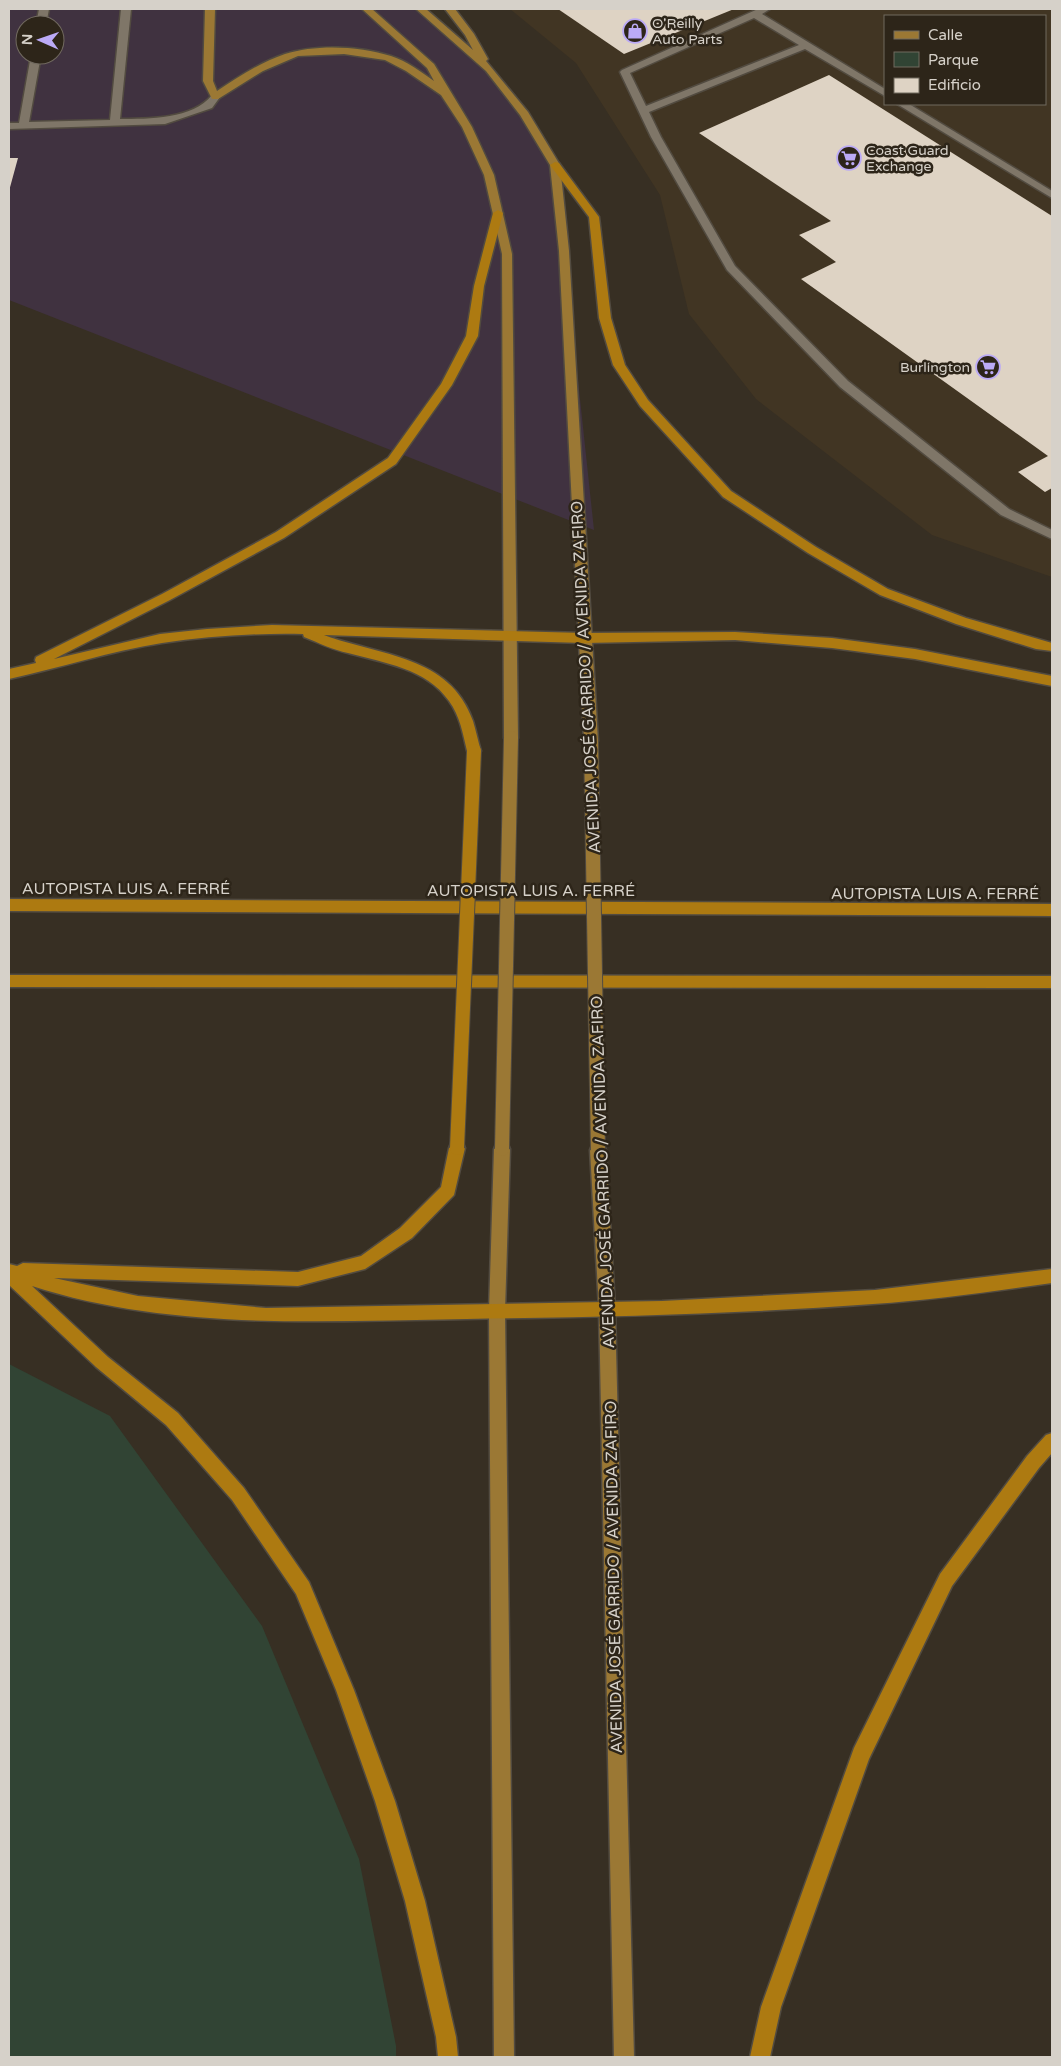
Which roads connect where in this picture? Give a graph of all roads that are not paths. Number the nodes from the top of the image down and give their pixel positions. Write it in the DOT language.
graph roads {
  1 [pos="126,9"];
  2 [pos="210,9"];
  3 [pos="367,9"];
  4 [pos="421,9"];
  5 [pos="450,9"];
  6 [pos="760,11"];
  7 [pos="806,45"];
  8 [pos="34,65"];
  9 [pos="489,69"];
  10 [pos="884,92"];
  11 [pos="446,94"];
  12 [pos="215,97"];
  13 [pos="904,105"];
  14 [pos="643,111"];
  15 [pos="115,123"];
  16 [pos="24,125"];
  17 [pos="9,126"];
  18 [pos="555,165"];
  19 [pos="1052,195"];
  20 [pos="498,213"];
  21 [pos="1052,535"];
  22 [pos="298,630"];
  23 [pos="510,635"];
  24 [pos="584,638"];
  25 [pos="1052,647"];
  26 [pos="15,672"];
  27 [pos="1052,681"];
  28 [pos="9,906"];
  29 [pos="1052,910"];
  30 [pos="9,981"];
  31 [pos="1052,982"];
  32 [pos="9,1270"];
  33 [pos="9,1276"];
  34 [pos="1052,1276"];
  35 [pos="608,1309"];
  36 [pos="497,1311"];
  37 [pos="1052,1442"];
  38 [pos="448,2057"];
  39 [pos="504,2057"];
  40 [pos="624,2057"];
  41 [pos="760,2057"];
  1 -- 15 [label="lane"];
  2 -- 12 [label="main road"];
  3 -- 11 [label="main road"];
  4 -- 9 [label="main road, AVENIDA JOSÉ GARRIDO / AVENIDA ZAFIRO"];
  5 -- 9 [label="main road"];
  6 -- 7 [label="lane"];
  6 -- 14 [label="lane"];
  7 -- 10 [label="lane"];
  7 -- 14 [label="lane"];
  8 -- 16 [label="lane"];
  9 -- 18 [label="main road, AVENIDA JOSÉ GARRIDO / AVENIDA ZAFIRO"];
  11 -- 12 [label="main road"];
  11 -- 20 [label="main road"];
  12 -- 15 [label="lane"];
  13 -- 19 [label="lane"];
  14 -- 21 [label="lane"];
  15 -- 16 [label="lane"];
  16 -- 17 [label="lane"];
  18 -- 24 [label="main road, AVENIDA JOSÉ GARRIDO / AVENIDA ZAFIRO"];
  18 -- 25 [label="highway"];
  20 -- 23 [label="main road"];
  20 -- 26 [label="highway"];
  22 -- 23 [label="highway"];
  22 -- 26 [label="highway"];
  22 -- 32 [label="highway, bridge"];
  23 -- 24 [label="highway"];
  23 -- 36 [label="main road, bridge"];
  24 -- 27 [label="highway"];
  24 -- 35 [label="main road, AVENIDA JOSÉ GARRIDO / AVENIDA ZAFIRO, bridge"];
  28 -- 29 [label="highway, AUTOPISTA LUIS A. FERRÉ"];
  30 -- 31 [label="highway"];
  32 -- 36 [label="highway"];
  33 -- 38 [label="highway"];
  34 -- 35 [label="highway"];
  35 -- 36 [label="highway"];
  35 -- 40 [label="main road, AVENIDA JOSÉ GARRIDO / AVENIDA ZAFIRO"];
  36 -- 39 [label="main road"];
  37 -- 41 [label="highway"];
}
